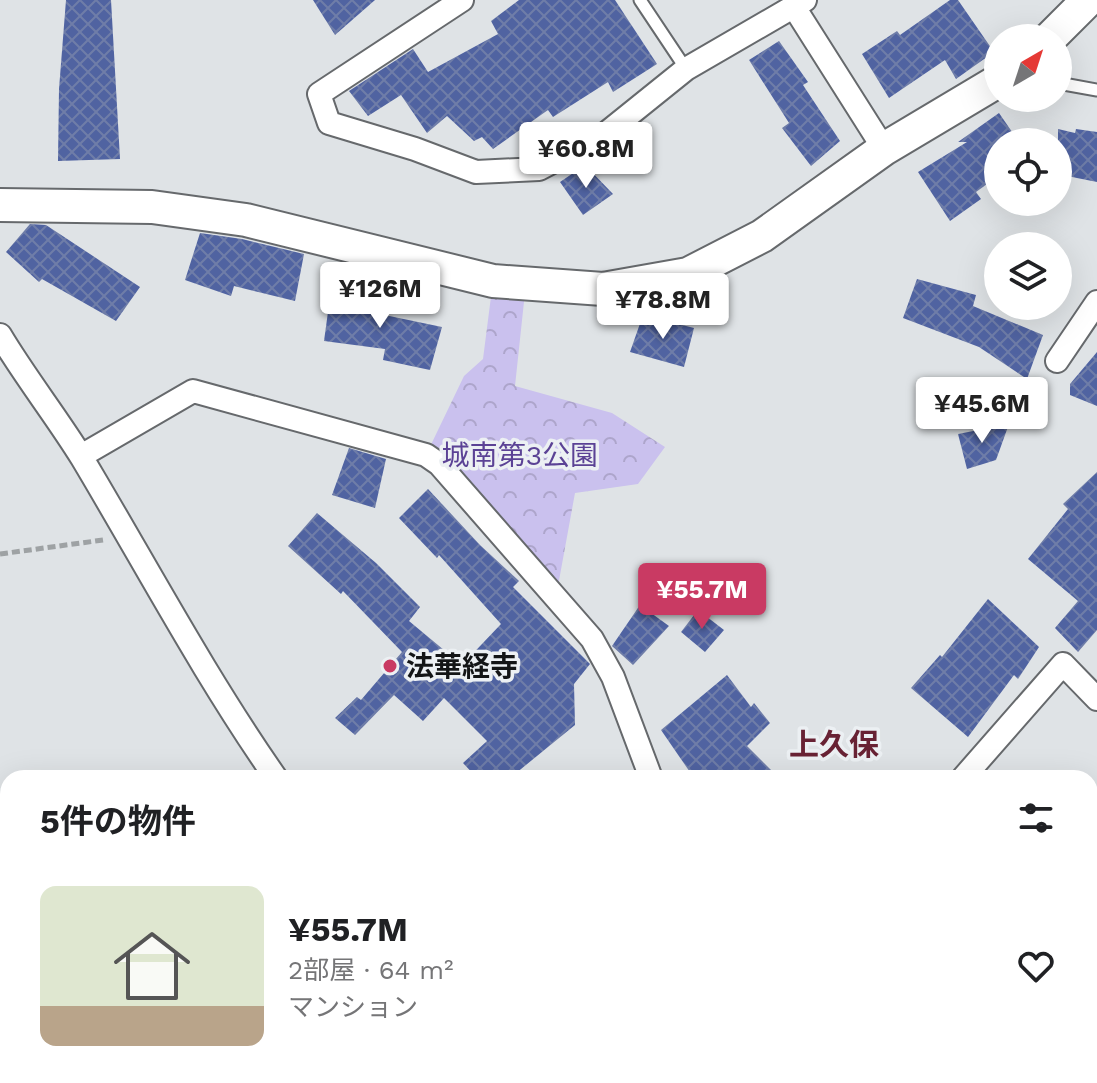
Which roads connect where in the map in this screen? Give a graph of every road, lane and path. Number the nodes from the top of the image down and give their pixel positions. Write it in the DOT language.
graph roads {
  1 [pos="462,0"];
  2 [pos="640,0"];
  3 [pos="1088,0"];
  4 [pos="800,4"];
  5 [pos="1064,24"];
  6 [pos="686,69"];
  7 [pos="1072,86"];
  8 [pos="984,89"];
  9 [pos="1097,90"];
  10 [pos="884,149"];
  11 [pos="0,205"];
  12 [pos="1097,302"];
  13 [pos="0,335"];
  14 [pos="1057,361"];
  15 [pos="81,456"];
  16 [pos="127,537"];
  17 [pos="0,554"];
  18 [pos="1097,699"];
  19 [pos="270,770"];
  20 [pos="648,770"];
  21 [pos="970,770"];
  1 -- 6 [label="street"];
  2 -- 6 [label="lane"];
  3 -- 5 [label="street"];
  4 -- 6 [label="street"];
  4 -- 10 [label="street"];
  7 -- 9 [label="lane"];
  8 -- 10 [label="street"];
  10 -- 11 [label="street"];
  12 -- 14 [label="street"];
  13 -- 15 [label="street"];
  15 -- 16 [label="street"];
  15 -- 20 [label="street"];
  16 -- 17 [label="path"];
  16 -- 19 [label="street"];
  18 -- 21 [label="street"];
}
